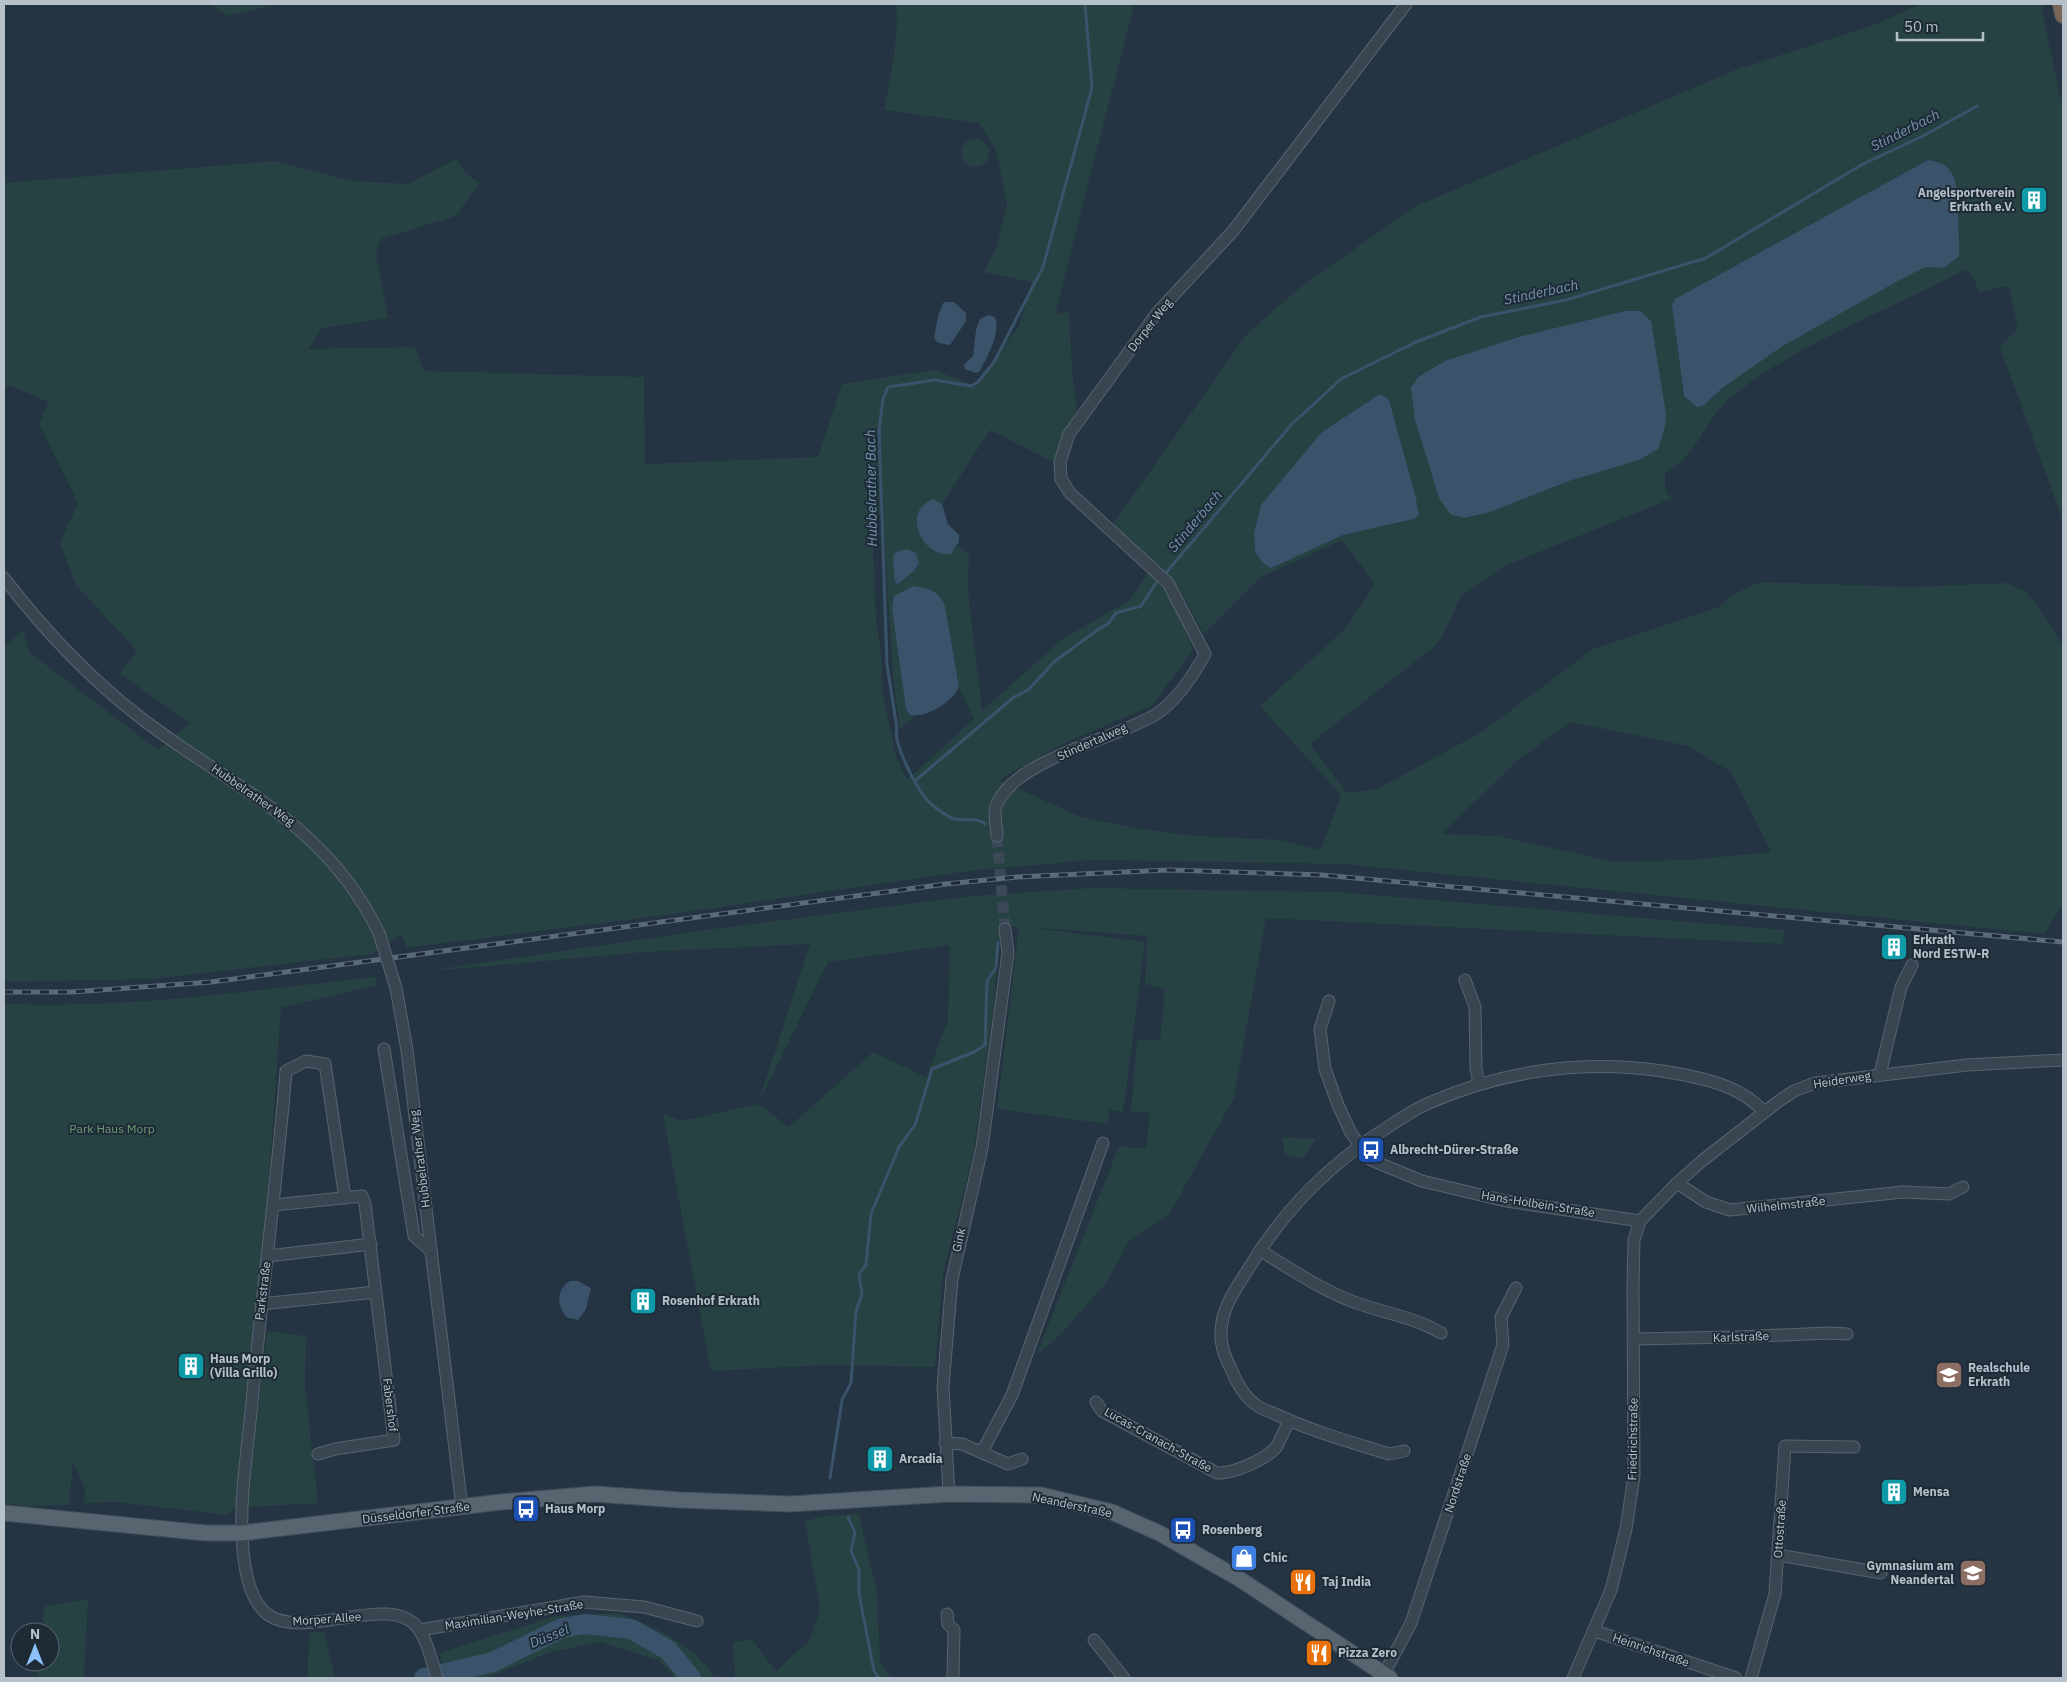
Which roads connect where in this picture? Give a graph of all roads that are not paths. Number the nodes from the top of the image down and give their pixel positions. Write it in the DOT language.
graph roads {
  1 [pos="1406,4"];
  2 [pos="2062,4"];
  3 [pos="2063,15"];
  4 [pos="4,578"];
  5 [pos="1205,654"];
  6 [pos="997,836"];
  7 [pos="1005,929"];
  8 [pos="1912,965"];
  9 [pos="1465,980"];
  10 [pos="1329,1001"];
  11 [pos="384,1049"];
  12 [pos="2063,1057"];
  13 [pos="1880,1074"];
  14 [pos="1479,1083"];
  15 [pos="1764,1112"];
  16 [pos="1103,1143"];
  17 [pos="1358,1145"];
  18 [pos="1677,1183"];
  19 [pos="1963,1187"];
  20 [pos="345,1198"];
  21 [pos="274,1205"];
  22 [pos="1640,1221"];
  23 [pos="371,1244"];
  24 [pos="1260,1250"];
  25 [pos="431,1251"];
  26 [pos="268,1256"];
  27 [pos="1516,1288"];
  28 [pos="376,1292"];
  29 [pos="261,1304"];
  30 [pos="1441,1333"];
  31 [pos="1847,1334"];
  32 [pos="1634,1339"];
  33 [pos="1096,1402"];
  34 [pos="1289,1421"];
  35 [pos="946,1443"];
  36 [pos="1854,1447"];
  37 [pos="1404,1451"];
  38 [pos="982,1452"];
  39 [pos="318,1454"];
  40 [pos="1022,1459"];
  41 [pos="949,1494"];
  42 [pos="828,1501"];
  43 [pos="462,1508"];
  44 [pos="4,1513"];
  45 [pos="242,1533"];
  46 [pos="1778,1555"];
  47 [pos="1880,1573"];
  48 [pos="947,1614"];
  49 [pos="697,1621"];
  50 [pos="420,1630"];
  51 [pos="1595,1631"];
  52 [pos="1094,1640"];
  53 [pos="1387,1676"];
  54 [pos="437,1678"];
  55 [pos="953,1678"];
  56 [pos="1124,1678"];
  57 [pos="1573,1678"];
  58 [pos="1736,1678"];
  59 [pos="1751,1678"];
  1 -- 5 [label="street, Dorper Weg"];
  2 -- 3 [label="highway"];
  4 -- 25 [label="street, Hubbelrather Weg, bridge"];
  5 -- 6 [label="street, Stindertalweg"];
  7 -- 35 [label="street, Gink"];
  8 -- 13 [label="street"];
  9 -- 14 [label="street"];
  10 -- 17 [label="street, Hans-Holbein-Straße"];
  11 -- 25 [label="street, Hubbelrather Weg"];
  12 -- 13 [label="street, Heiderweg"];
  13 -- 15 [label="street, Heiderweg"];
  14 -- 15 [label="street"];
  14 -- 17 [label="street"];
  15 -- 18 [label="street, Heiderweg"];
  16 -- 38 [label="street"];
  17 -- 22 [label="street, Hans-Holbein-Straße"];
  17 -- 24 [label="street"];
  18 -- 19 [label="street, Wilhelmstraße"];
  18 -- 22 [label="street, Heiderweg"];
  20 -- 21 [label="street, Fabershof"];
  20 -- 21 [label="street, Parkstraße"];
  20 -- 23 [label="street, Fabershof"];
  21 -- 26 [label="street, Parkstraße"];
  22 -- 32 [label="street, Friedrichstraße"];
  23 -- 26 [label="street"];
  23 -- 28 [label="street, Fabershof"];
  24 -- 30 [label="street"];
  24 -- 34 [label="street"];
  25 -- 43 [label="street, Hubbelrather Weg"];
  26 -- 29 [label="street, Parkstraße"];
  27 -- 53 [label="street, Nordstraße"];
  28 -- 29 [label="street"];
  28 -- 39 [label="street, Fabershof"];
  29 -- 45 [label="street, Parkstraße"];
  31 -- 32 [label="street, Karlstraße"];
  32 -- 51 [label="street, Friedrichstraße"];
  33 -- 34 [label="street, Lucas-Cranach-Straße"];
  34 -- 37 [label="street"];
  35 -- 38 [label="street"];
  35 -- 41 [label="street, Gink"];
  36 -- 46 [label="street, Ottostraße"];
  38 -- 40 [label="street"];
  41 -- 42 [label="main road, Neanderstraße"];
  41 -- 53 [label="main road, Neanderstraße"];
  42 -- 43 [label="main road, Düsseldorfer Straße"];
  43 -- 45 [label="main road, Düsseldorfer Straße"];
  44 -- 45 [label="main road, Düsseldorfer Straße"];
  45 -- 50 [label="street, Morper Allee"];
  46 -- 47 [label="street"];
  46 -- 59 [label="street, Ottostraße"];
  48 -- 55 [label="street"];
  49 -- 50 [label="street, Maximilian-Weyhe-Straße"];
  50 -- 54 [label="street"];
  51 -- 57 [label="street, Friedrichstraße"];
  51 -- 58 [label="street, Heinrichstraße"];
  52 -- 56 [label="street"];
}
